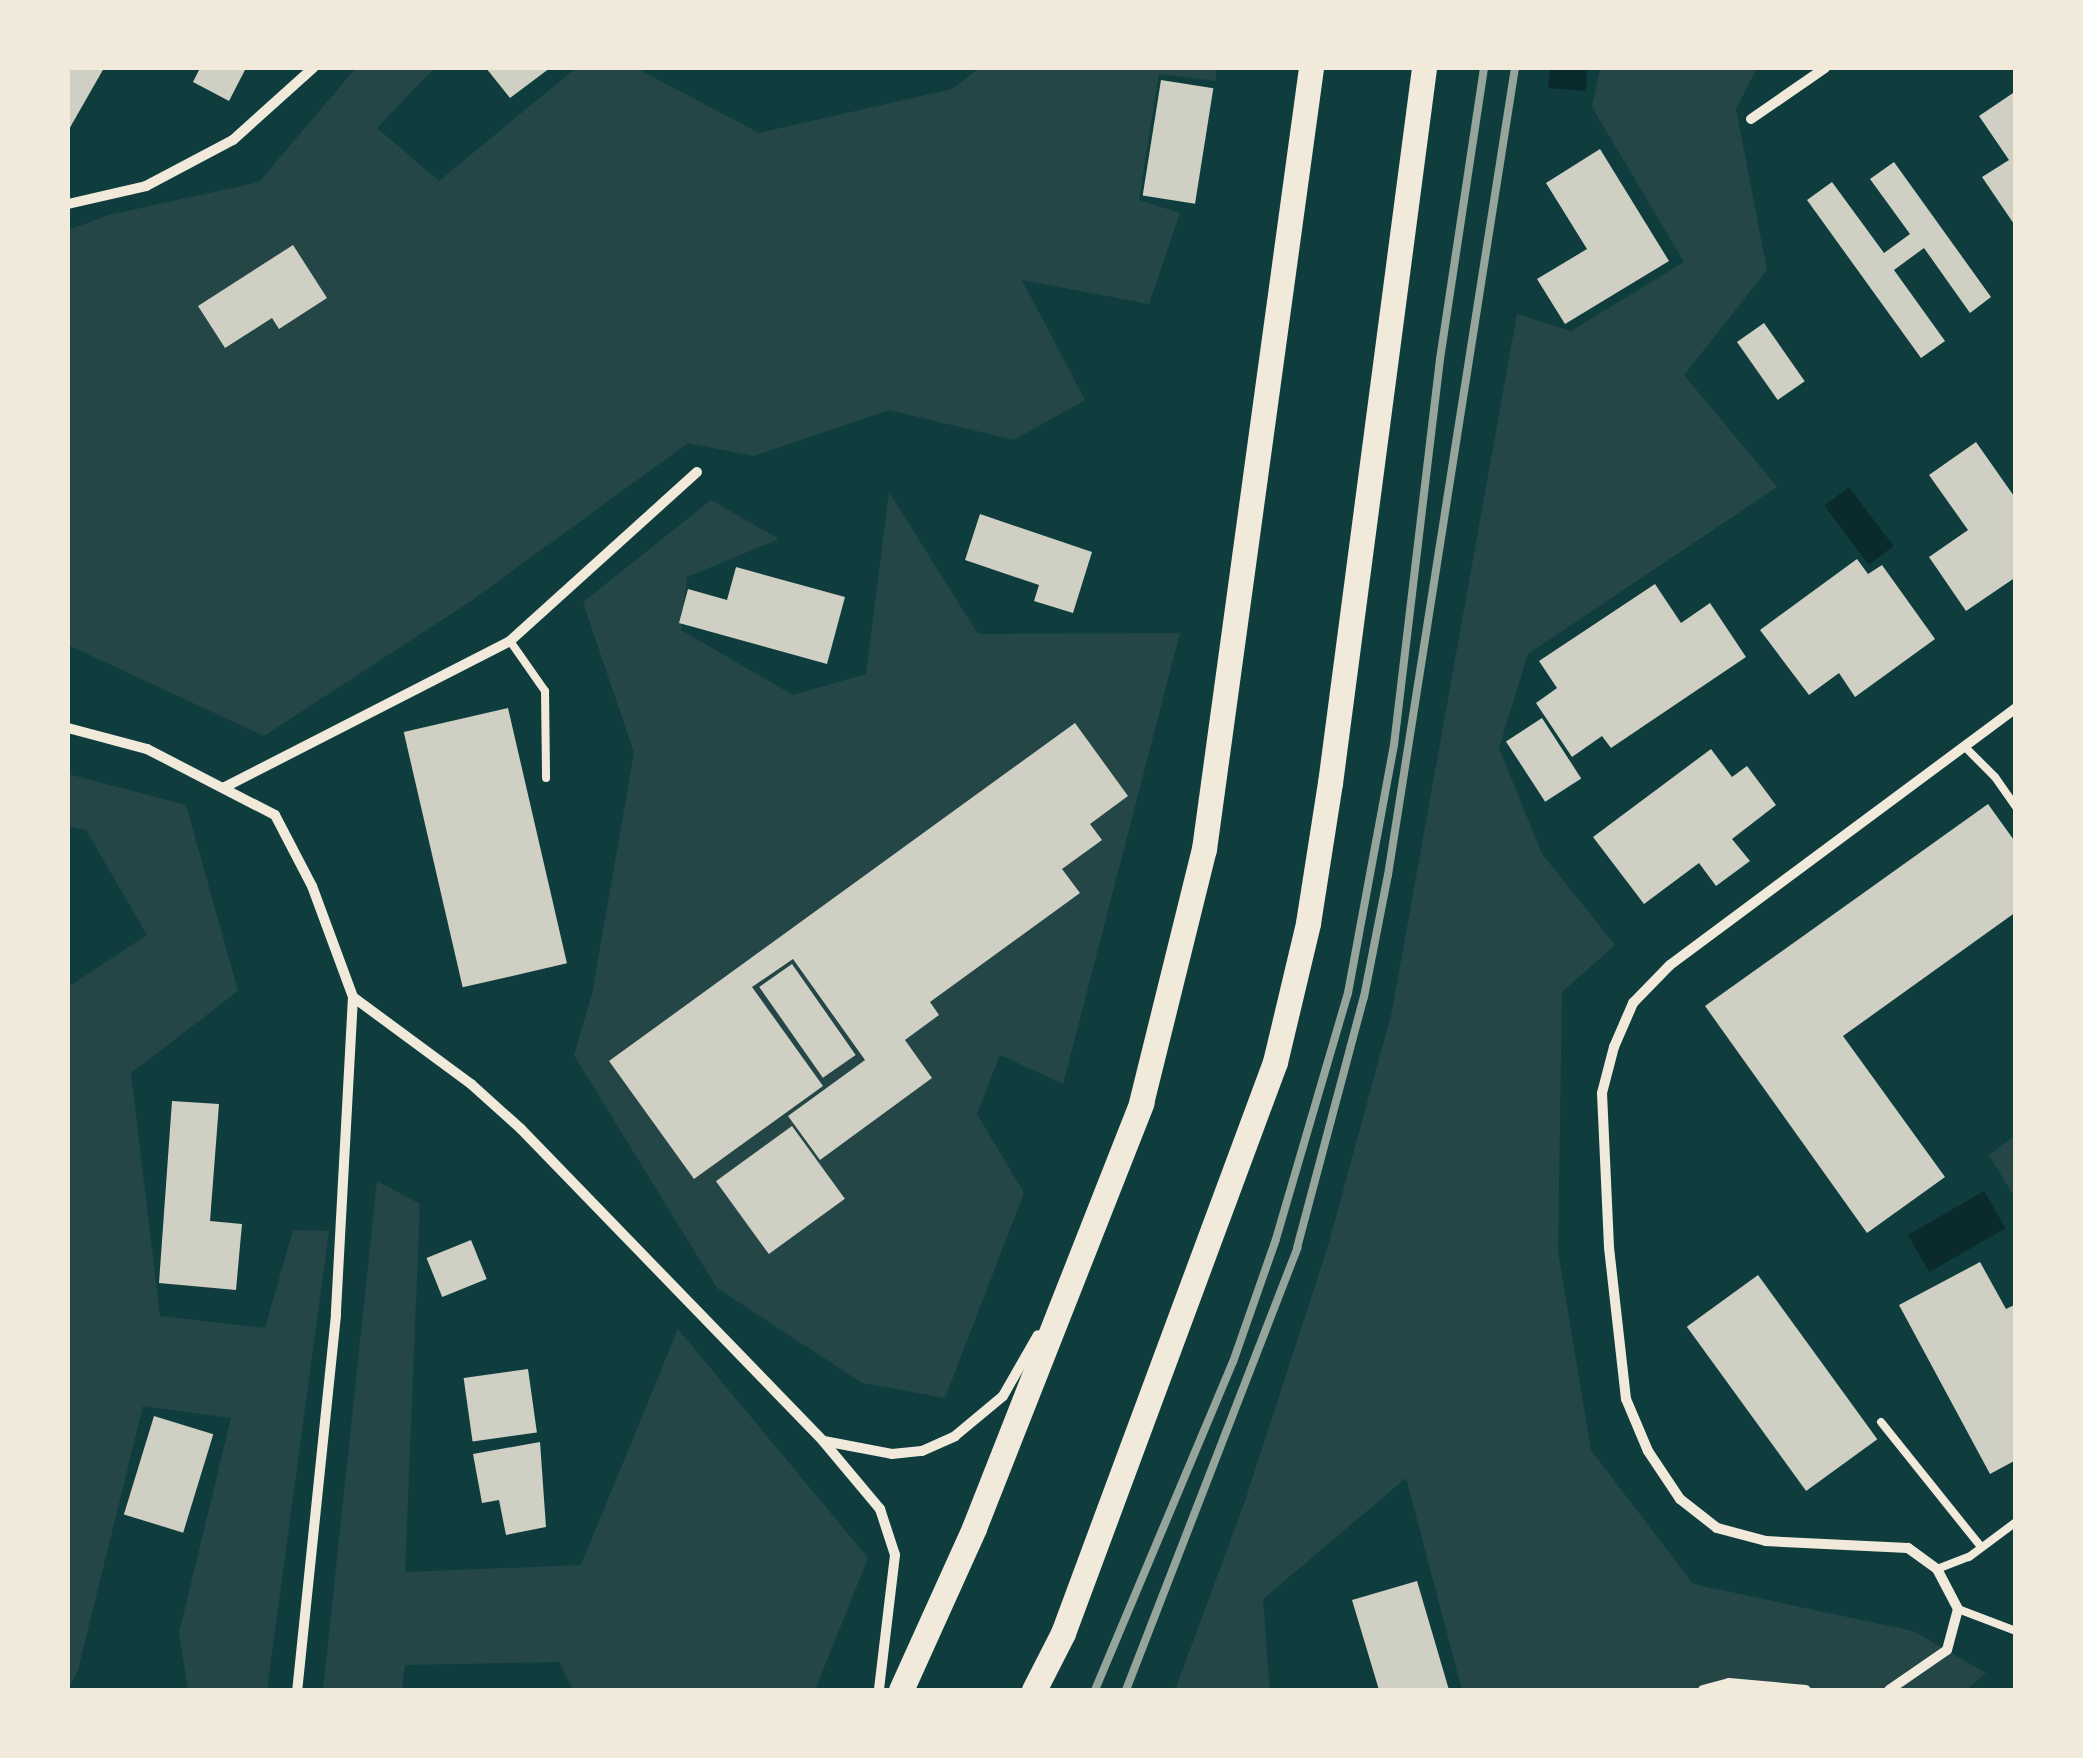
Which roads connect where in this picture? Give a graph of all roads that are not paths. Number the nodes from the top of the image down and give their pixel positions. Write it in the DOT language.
graph roads {
  1 [pos="313,68"];
  2 [pos="1311,68"];
  3 [pos="1424,68"];
  4 [pos="1825,68"];
  5 [pos="1751,119"];
  6 [pos="68,204"];
  7 [pos="697,472"];
  8 [pos="510,641"];
  9 [pos="2013,714"];
  10 [pos="68,728"];
  11 [pos="1964,746"];
  12 [pos="546,778"];
  13 [pos="225,788"];
  14 [pos="2016,806"];
  15 [pos="353,997"];
  16 [pos="1080,1262"];
  17 [pos="1881,1422"];
  18 [pos="823,1441"];
  19 [pos="2016,1522"];
  20 [pos="1980,1547"];
  21 [pos="1937,1569"];
  22 [pos="1958,1609"];
  23 [pos="2016,1632"];
  24 [pos="297,1690"];
  25 [pos="879,1690"];
  26 [pos="901,1690"];
  27 [pos="1034,1690"];
  28 [pos="1703,1690"];
  29 [pos="1806,1690"];
  30 [pos="1889,1690"];
  1 -- 6 [label="street"];
  2 -- 16 [label="main road"];
  3 -- 27 [label="main road"];
  4 -- 5 [label="street"];
  7 -- 8 [label="street"];
  8 -- 12 [label="lane"];
  8 -- 13 [label="street"];
  9 -- 11 [label="street"];
  10 -- 13 [label="street"];
  11 -- 14 [label="lane"];
  11 -- 21 [label="street"];
  13 -- 15 [label="street"];
  15 -- 18 [label="street"];
  15 -- 24 [label="street"];
  16 -- 18 [label="street"];
  16 -- 26 [label="main road"];
  17 -- 20 [label="lane"];
  18 -- 25 [label="street"];
  19 -- 20 [label="lane"];
  20 -- 21 [label="lane"];
  21 -- 22 [label="street"];
  22 -- 23 [label="lane"];
  22 -- 30 [label="street"];
  28 -- 29 [label="street"];
}
